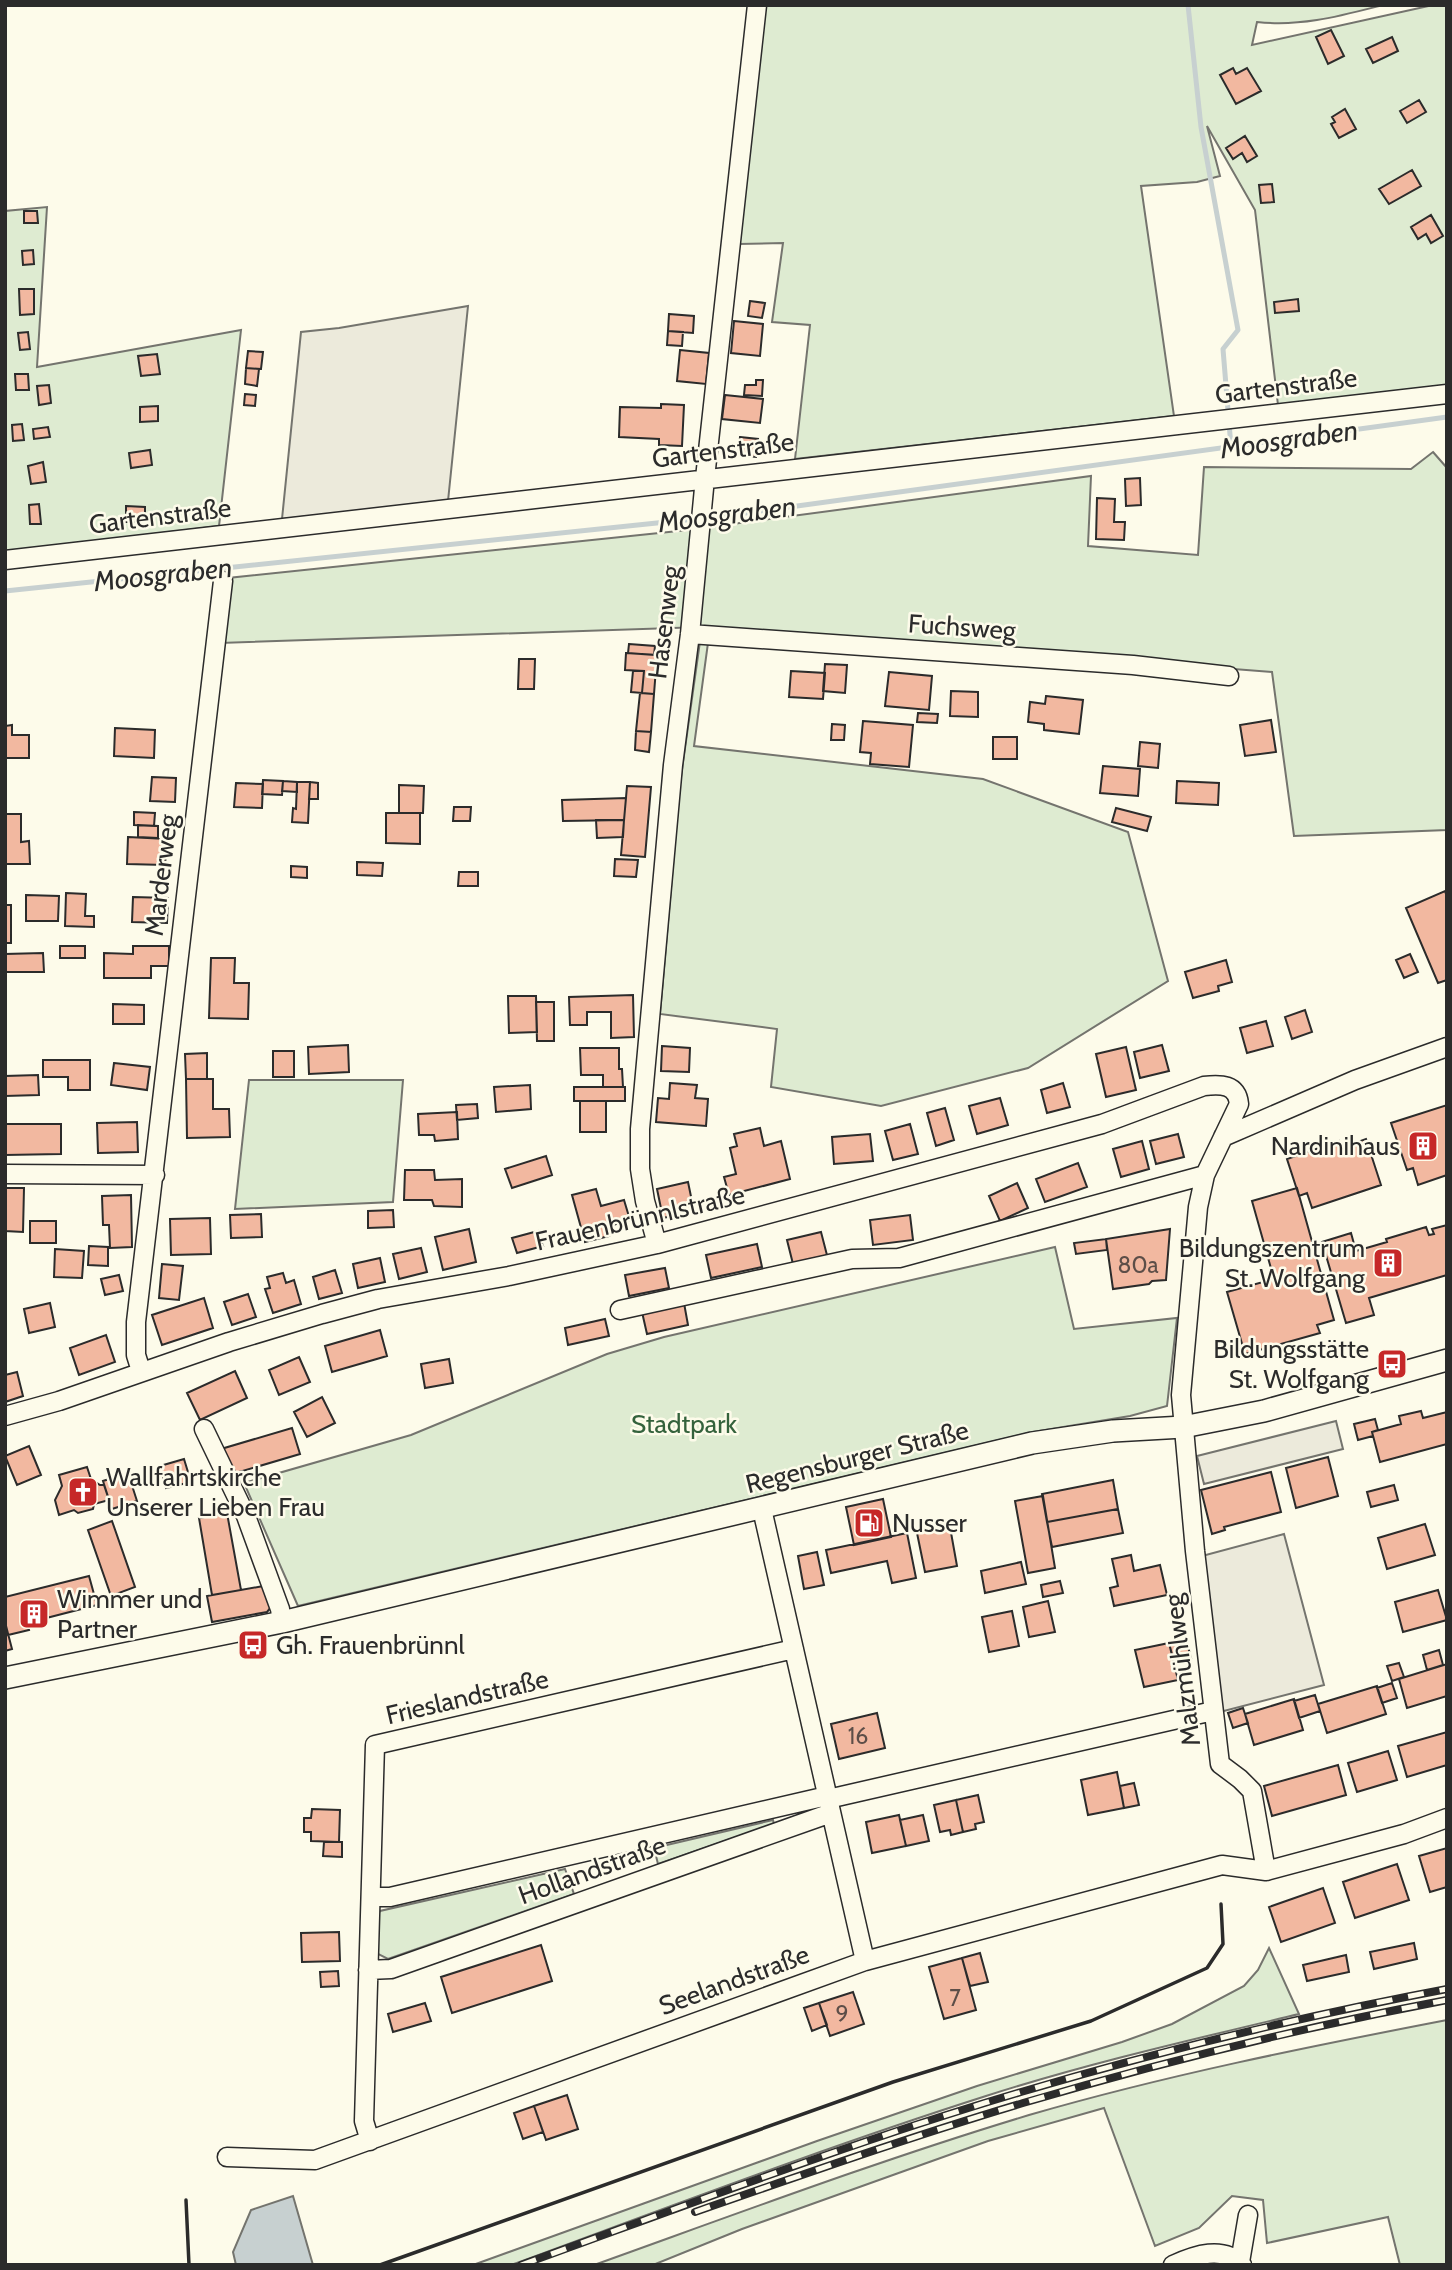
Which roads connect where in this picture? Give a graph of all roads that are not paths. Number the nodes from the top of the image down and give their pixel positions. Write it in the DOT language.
graph roads {
  1 [pos="757,5"];
  2 [pos="1447,394"];
  3 [pos="705,478"];
  4 [pos="5,560"];
  5 [pos="223,581"];
  6 [pos="690,634"];
  7 [pos="1229,676"];
  8 [pos="1447,1047"];
  9 [pos="1223,1137"];
  10 [pos="5,1174"];
  11 [pos="155,1175"];
  12 [pos="1205,1175"];
  13 [pos="657,1244"];
  14 [pos="620,1310"];
  15 [pos="1447,1360"];
  16 [pos="141,1371"];
  17 [pos="5,1416"];
  18 [pos="1183,1426"];
  19 [pos="204,1429"];
  20 [pos="762,1509"];
  21 [pos="282,1622"];
  22 [pos="794,1649"];
  23 [pos="5,1678"];
  24 [pos="1213,1712"];
  25 [pos="829,1803"];
  26 [pos="1447,1818"];
  27 [pos="1266,1871"];
  28 [pos="371,1897"];
  29 [pos="865,1961"];
  30 [pos="368,1970"];
  31 [pos="370,2141"];
  32 [pos="227,2157"];
  33 [pos="1248,2215"];
  34 [pos="1241,2263"];
  35 [pos="1173,2265"];
  1 -- 3 [label="street, Hasenweg"];
  2 -- 3 [label="street, Gartenstraße"];
  3 -- 4 [label="street, Gartenstraße"];
  3 -- 6 [label="street, Hasenweg"];
  5 -- 11 [label="street, Marderweg"];
  6 -- 7 [label="street, Fuchsweg"];
  6 -- 13 [label="street, Hasenweg"];
  8 -- 9 [label="street"];
  9 -- 12 [label="street, Frauenbrünnlstraße"];
  9 -- 13 [label="street, Frauenbrünnlstraße"];
  10 -- 11 [label="street"];
  11 -- 16 [label="street, Marderweg"];
  12 -- 14 [label="street"];
  12 -- 18 [label="street, Frauenbrünnlstraße"];
  13 -- 16 [label="street, Frauenbrünnlstraße"];
  15 -- 18 [label="street, Regensburger Straße"];
  16 -- 17 [label="street, Frauenbrünnlstraße"];
  18 -- 20 [label="street, Regensburger Straße"];
  18 -- 24 [label="street, Malzmühlweg"];
  19 -- 21 [label="street"];
  20 -- 21 [label="street, Regensburger Straße"];
  20 -- 22 [label="street"];
  21 -- 23 [label="street, Regensburger Straße"];
  22 -- 25 [label="street"];
  22 -- 28 [label="street, Frieslandstraße"];
  24 -- 25 [label="street, Hollandstraße"];
  24 -- 27 [label="street, Malzmühlweg"];
  25 -- 28 [label="street, Hollandstraße"];
  25 -- 29 [label="street"];
  25 -- 30 [label="street, Hollandstraße"];
  26 -- 27 [label="street"];
  27 -- 29 [label="street, Seelandstraße"];
  28 -- 30 [label="street, Frieslandstraße"];
  29 -- 31 [label="street, Seelandstraße"];
  30 -- 31 [label="street, Frieslandstraße"];
  31 -- 32 [label="street, Seelandstraße"];
  33 -- 34 [label="street"];
  34 -- 35 [label="street"];
}
